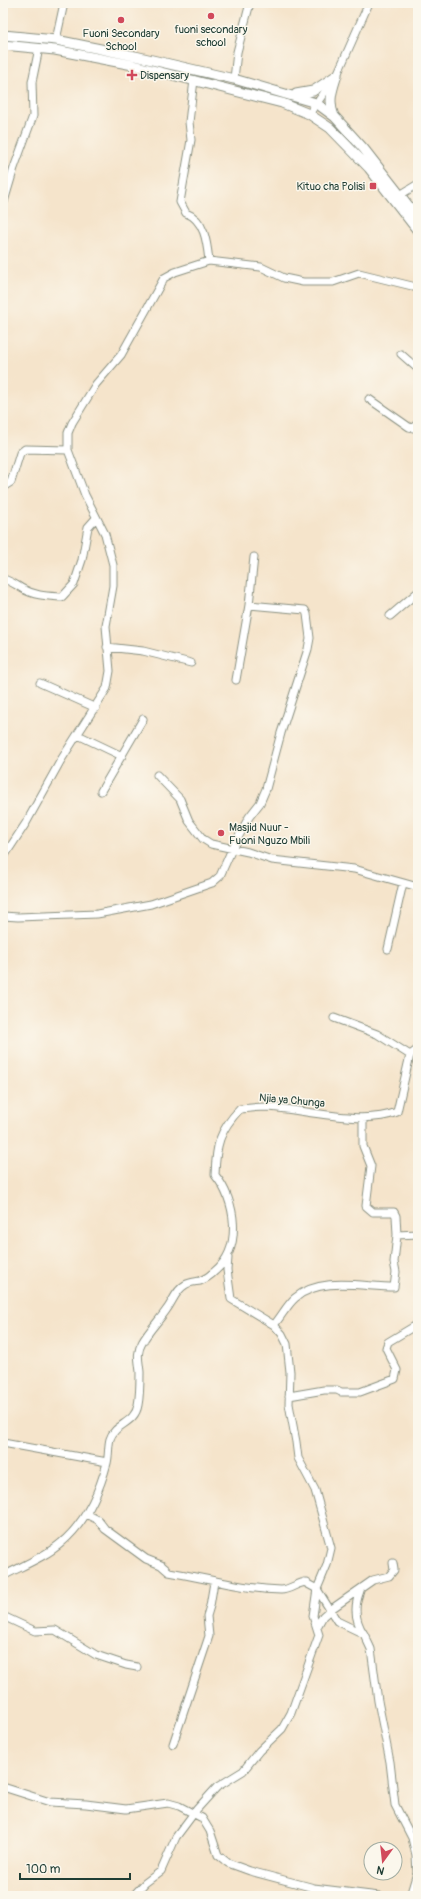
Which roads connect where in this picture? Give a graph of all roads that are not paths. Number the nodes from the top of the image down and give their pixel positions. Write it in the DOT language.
graph roads {
  1 [pos="64,3"];
  2 [pos="250,3"];
  3 [pos="369,3"];
  4 [pos="3,35"];
  5 [pos="56,40"];
  6 [pos="3,45"];
  7 [pos="39,48"];
  8 [pos="336,75"];
  9 [pos="234,79"];
  10 [pos="194,80"];
  11 [pos="285,93"];
  12 [pos="316,103"];
  13 [pos="309,114"];
  14 [pos="335,117"];
  15 [pos="418,184"];
  16 [pos="400,195"];
  17 [pos="3,205"];
  18 [pos="418,218"];
  19 [pos="418,231"];
  20 [pos="209,261"];
  21 [pos="418,285"];
  22 [pos="401,354"];
  23 [pos="418,369"];
  24 [pos="369,399"];
  25 [pos="418,424"];
  26 [pos="68,450"];
  27 [pos="3,487"];
  28 [pos="96,518"];
  29 [pos="254,557"];
  30 [pos="3,579"];
  31 [pos="418,592"];
  32 [pos="249,604"];
  33 [pos="390,616"];
  34 [pos="108,647"];
  35 [pos="191,663"];
  36 [pos="236,680"];
  37 [pos="40,684"];
  38 [pos="96,708"];
  39 [pos="144,719"];
  40 [pos="78,735"];
  41 [pos="122,756"];
  42 [pos="157,775"];
  43 [pos="101,791"];
  44 [pos="232,849"];
  45 [pos="3,858"];
  46 [pos="403,883"];
  47 [pos="418,887"];
  48 [pos="3,916"];
  49 [pos="388,949"];
  50 [pos="334,1018"];
  51 [pos="418,1049"];
  52 [pos="410,1055"];
  53 [pos="363,1118"];
  54 [pos="418,1234"];
  55 [pos="396,1235"];
  56 [pos="228,1257"];
  57 [pos="418,1324"];
  58 [pos="274,1325"];
  59 [pos="289,1396"];
  60 [pos="3,1443"];
  61 [pos="107,1462"];
  62 [pos="86,1514"];
  63 [pos="393,1563"];
  64 [pos="3,1576"];
  65 [pos="214,1582"];
  66 [pos="319,1586"];
  67 [pos="360,1590"];
  68 [pos="330,1610"];
  69 [pos="3,1616"];
  70 [pos="317,1627"];
  71 [pos="364,1634"];
  72 [pos="137,1667"];
  73 [pos="174,1744"];
  74 [pos="3,1787"];
  75 [pos="193,1813"];
  76 [pos="416,1848"];
  77 [pos="418,1873"];
  78 [pos="133,1896"];
  79 [pos="379,1896"];
  80 [pos="410,1896"];
  1 -- 5 [label="street"];
  2 -- 9 [label="street"];
  3 -- 8 [label="street"];
  4 -- 5 [label="main road"];
  5 -- 9 [label="main road"];
  6 -- 7 [label="main road"];
  7 -- 10 [label="main road"];
  7 -- 17 [label="street"];
  8 -- 11 [label="main road"];
  8 -- 12 [label="street"];
  8 -- 14 [label="main road"];
  9 -- 11 [label="main road"];
  10 -- 13 [label="main road"];
  10 -- 20 [label="street"];
  11 -- 12 [label="main road"];
  12 -- 13 [label="street"];
  12 -- 14 [label="main road"];
  13 -- 19 [label="main road"];
  14 -- 16 [label="main road"];
  15 -- 16 [label="street"];
  16 -- 18 [label="main road"];
  20 -- 21 [label="street"];
  20 -- 26 [label="street"];
  22 -- 23 [label="street"];
  24 -- 25 [label="street"];
  26 -- 27 [label="street"];
  26 -- 28 [label="street"];
  28 -- 30 [label="street"];
  28 -- 34 [label="street"];
  29 -- 32 [label="street"];
  31 -- 33 [label="street"];
  32 -- 36 [label="street"];
  32 -- 44 [label="street"];
  34 -- 35 [label="street"];
  34 -- 38 [label="street"];
  37 -- 38 [label="street"];
  38 -- 40 [label="street"];
  39 -- 41 [label="street"];
  40 -- 41 [label="street"];
  40 -- 45 [label="street"];
  41 -- 43 [label="street"];
  42 -- 44 [label="street"];
  44 -- 46 [label="street"];
  44 -- 48 [label="street"];
  46 -- 47 [label="street"];
  46 -- 49 [label="street"];
  50 -- 52 [label="street"];
  51 -- 52 [label="street"];
  52 -- 53 [label="street, Njia ya Chunga"];
  53 -- 55 [label="street"];
  53 -- 56 [label="street, Njia ya Chunga"];
  54 -- 55 [label="street"];
  55 -- 58 [label="street"];
  56 -- 58 [label="street, Njia ya Chunga"];
  56 -- 61 [label="street"];
  57 -- 59 [label="street"];
  58 -- 59 [label="street"];
  59 -- 66 [label="street"];
  60 -- 61 [label="street"];
  61 -- 62 [label="street"];
  62 -- 64 [label="street"];
  62 -- 65 [label="street"];
  63 -- 67 [label="street"];
  65 -- 66 [label="street"];
  65 -- 73 [label="street"];
  66 -- 68 [label="street"];
  66 -- 70 [label="street"];
  67 -- 68 [label="street"];
  67 -- 71 [label="street"];
  68 -- 70 [label="street"];
  68 -- 71 [label="street"];
  69 -- 72 [label="street"];
  70 -- 75 [label="street"];
  71 -- 76 [label="street"];
  74 -- 75 [label="street"];
  75 -- 78 [label="street"];
  75 -- 79 [label="street"];
  76 -- 77 [label="street"];
  77 -- 80 [label="street"];
}
